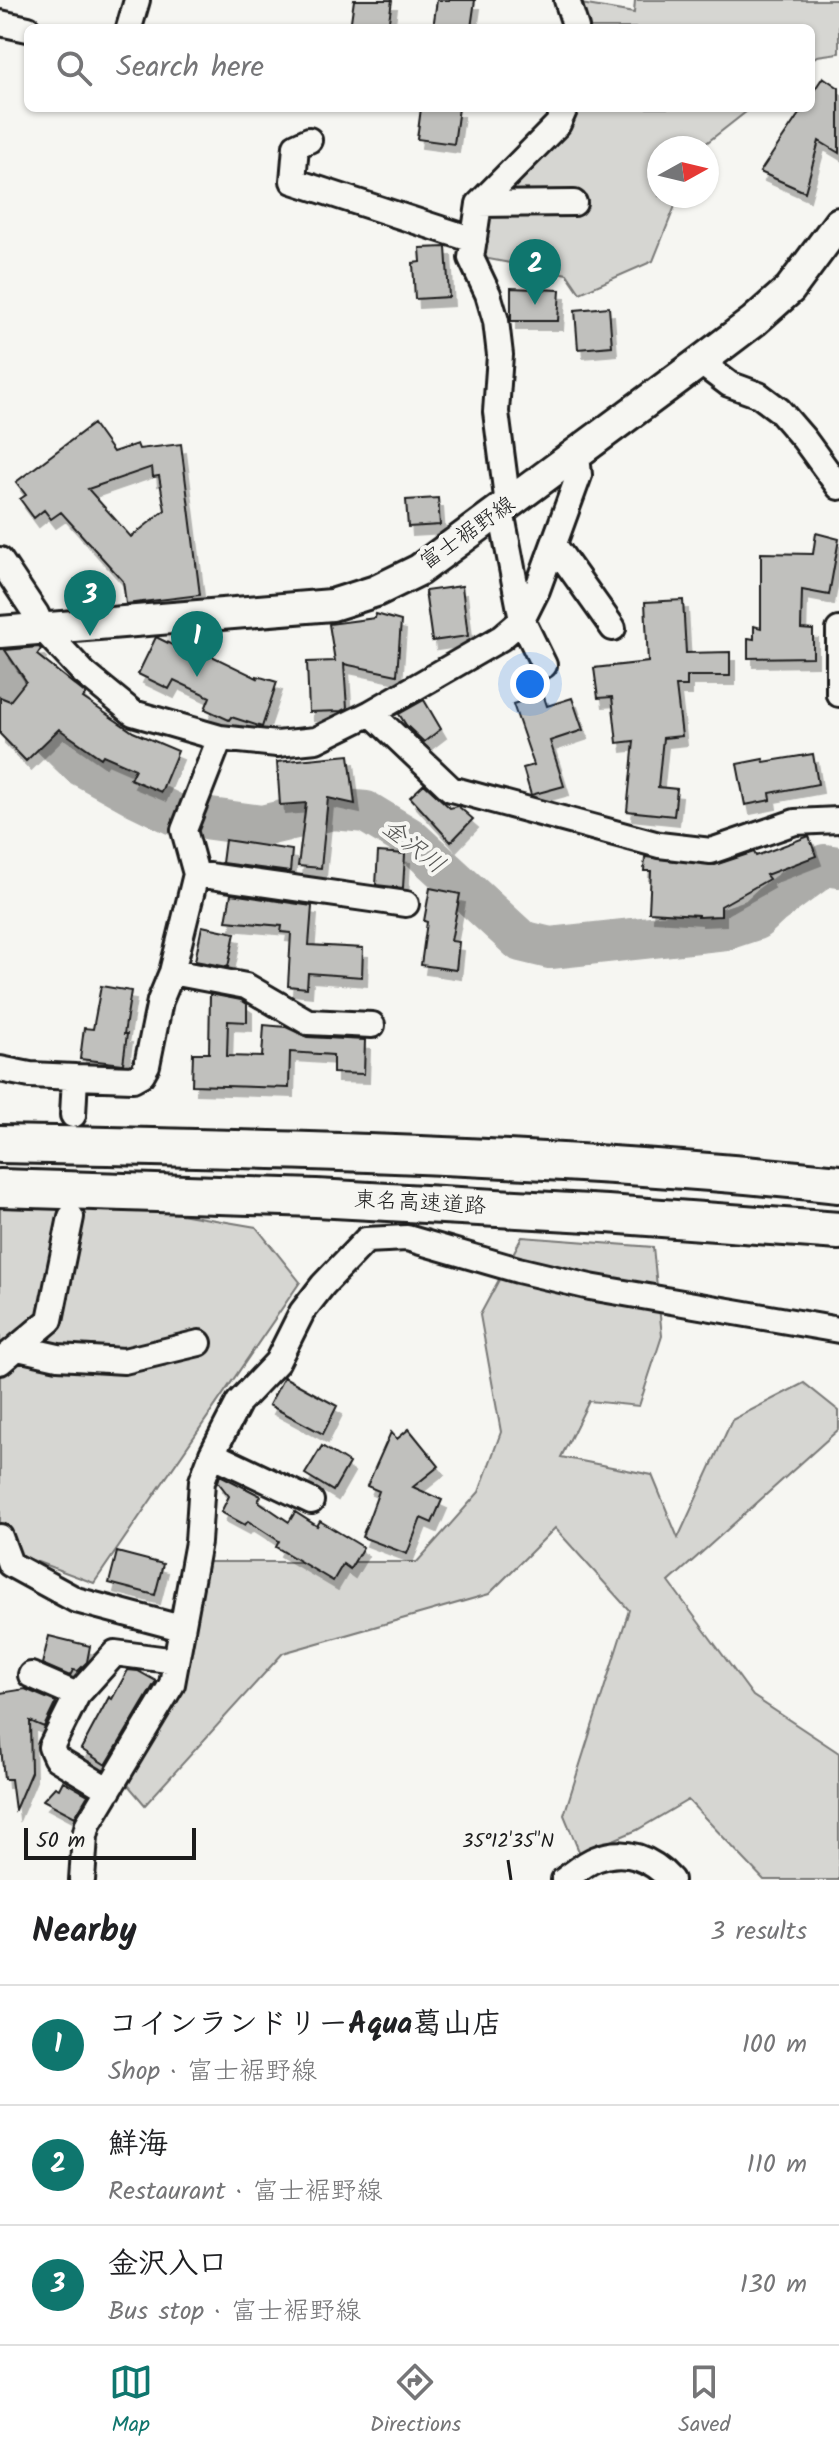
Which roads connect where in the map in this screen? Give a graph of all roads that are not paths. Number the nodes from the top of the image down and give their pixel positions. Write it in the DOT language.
graph roads {
  1 [pos="137,0"];
  2 [pos="567,0"];
  3 [pos="0,23"];
  4 [pos="130,24"];
  5 [pos="575,24"];
  6 [pos="24,28"];
  7 [pos="563,112"];
  8 [pos="309,140"];
  9 [pos="574,203"];
  10 [pos="479,204"];
  11 [pos="474,240"];
  12 [pos="834,240"];
  13 [pos="700,362"];
  14 [pos="577,455"];
  15 [pos="839,487"];
  16 [pos="505,508"];
  17 [pos="554,545"];
  18 [pos="0,560"];
  19 [pos="522,620"];
  20 [pos="613,628"];
  21 [pos="43,629"];
  22 [pos="2,632"];
  23 [pos="839,640"];
  24 [pos="544,665"];
  25 [pos="839,694"];
  26 [pos="371,713"];
  27 [pos="220,738"];
  28 [pos="839,820"];
  29 [pos="196,874"];
  30 [pos="406,904"];
  31 [pos="172,972"];
  32 [pos="372,1025"];
  33 [pos="0,1069"];
  34 [pos="75,1077"];
  35 [pos="73,1115"];
  36 [pos="0,1144"];
  37 [pos="839,1184"];
  38 [pos="0,1188"];
  39 [pos="71,1217"];
  40 [pos="839,1231"];
  41 [pos="839,1330"];
  42 [pos="199,1343"];
  43 [pos="9,1355"];
  44 [pos="212,1454"];
  45 [pos="311,1501"];
  46 [pos="0,1537"];
  47 [pos="5,1570"];
  48 [pos="181,1628"];
  49 [pos="176,1661"];
  50 [pos="31,1675"];
  51 [pos="77,1695"];
  52 [pos="109,1790"];
  53 [pos="82,1880"];
  54 [pos="564,1880"];
  55 [pos="671,1880"];
  1 -- 4 [label="street"];
  2 -- 5 [label="street"];
  3 -- 6 [label="street"];
  7 -- 10 [label="street"];
  8 -- 11 [label="street"];
  9 -- 10 [label="street"];
  10 -- 11 [label="street"];
  11 -- 16 [label="street"];
  12 -- 13 [label="main road, 富士裾野線"];
  13 -- 14 [label="main road, 富士裾野線"];
  13 -- 15 [label="street"];
  14 -- 16 [label="main road, 富士裾野線"];
  14 -- 17 [label="street"];
  16 -- 19 [label="street"];
  16 -- 21 [label="main road, 富士裾野線"];
  17 -- 19 [label="street"];
  17 -- 20 [label="street"];
  18 -- 21 [label="street"];
  19 -- 24 [label="street"];
  19 -- 26 [label="street"];
  21 -- 22 [label="main road, 富士裾野線"];
  21 -- 27 [label="street"];
  23 -- 25 [label="street"];
  26 -- 27 [label="street"];
  26 -- 28 [label="street"];
  27 -- 29 [label="street"];
  29 -- 30 [label="street"];
  29 -- 31 [label="street"];
  31 -- 32 [label="street"];
  31 -- 34 [label="street"];
  33 -- 34 [label="street"];
  34 -- 35 [label="street"];
  36 -- 37 [label="highway"];
  38 -- 40 [label="highway, 東名高速道路"];
  39 -- 43 [label="street"];
  41 -- 44 [label="street"];
  42 -- 43 [label="street"];
  44 -- 45 [label="street"];
  44 -- 48 [label="street"];
  46 -- 47 [label="street"];
  47 -- 48 [label="street"];
  48 -- 49 [label="street"];
  49 -- 51 [label="street"];
  49 -- 52 [label="street"];
  50 -- 51 [label="street"];
  51 -- 52 [label="street"];
  52 -- 53 [label="street"];
  54 -- 55 [label="street"];
}
